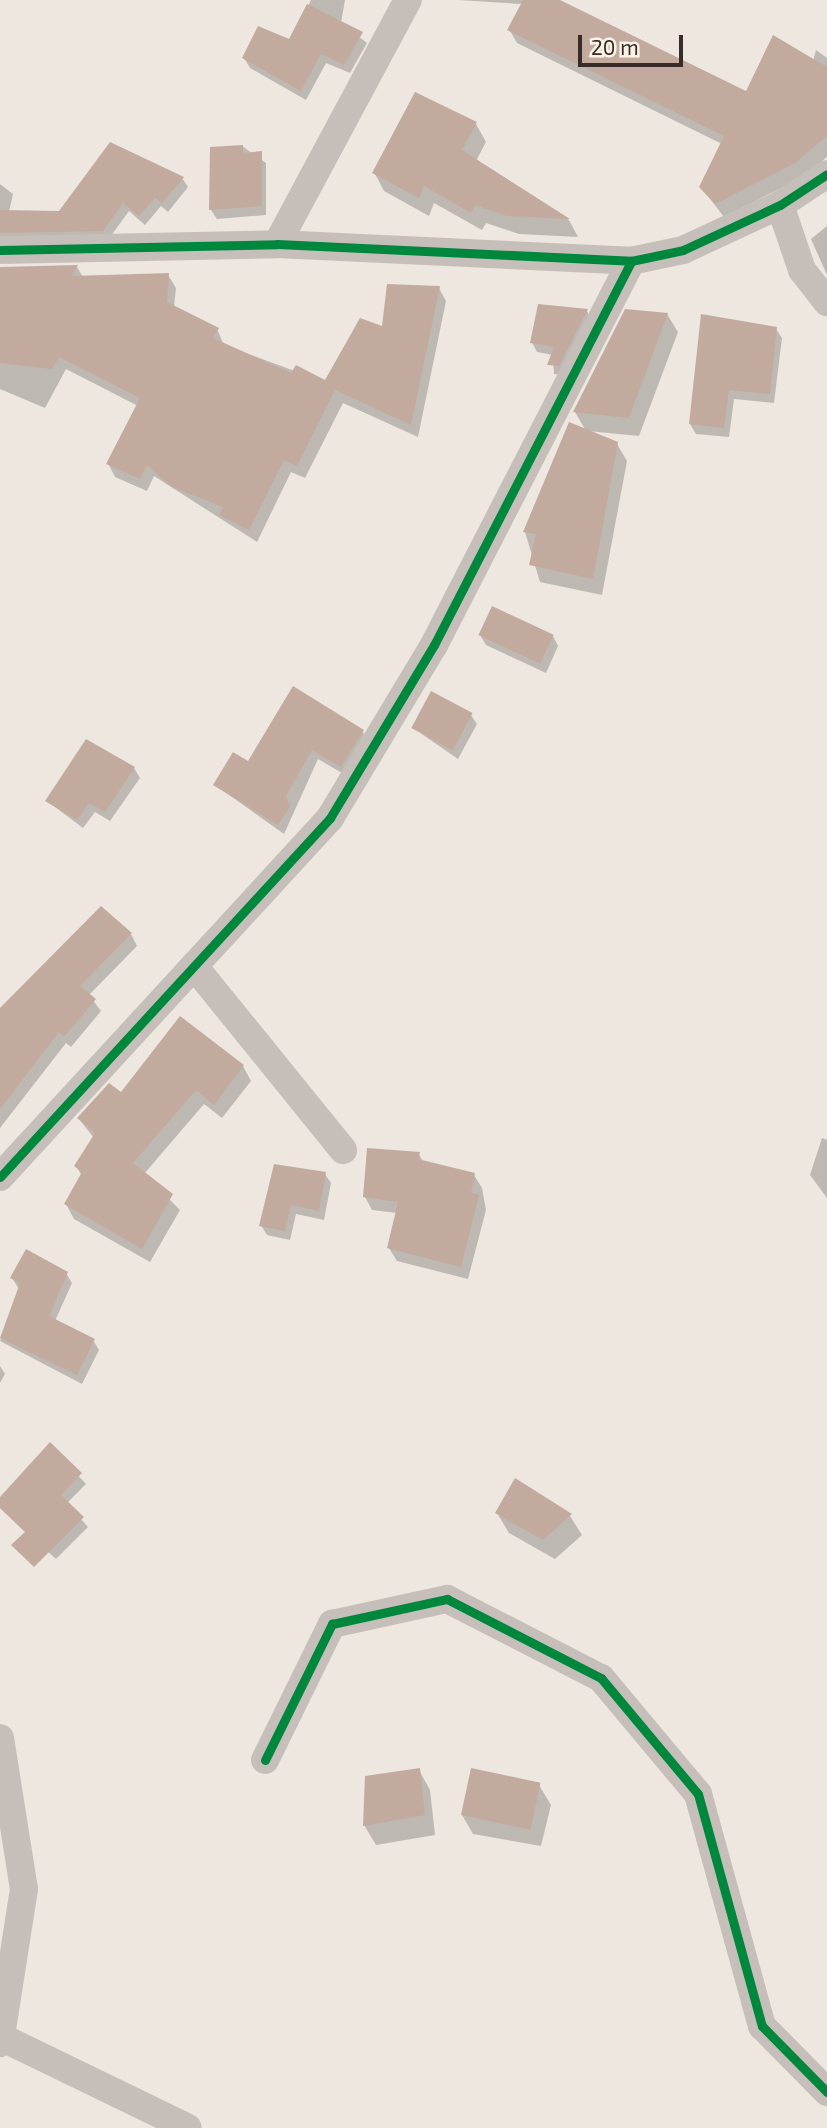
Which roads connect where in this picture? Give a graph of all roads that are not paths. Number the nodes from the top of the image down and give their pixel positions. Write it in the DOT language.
graph roads {
  1 [pos="408,0"];
  2 [pos="827,174"];
  3 [pos="780,205"];
  4 [pos="277,244"];
  5 [pos="0,250"];
  6 [pos="631,261"];
  7 [pos="827,302"];
  8 [pos="194,966"];
  9 [pos="343,1150"];
  10 [pos="0,1177"];
  11 [pos="0,1738"];
  12 [pos="265,1760"];
  13 [pos="2,2041"];
  14 [pos="827,2092"];
  15 [pos="188,2128"];
  1 -- 4 [label="street"];
  2 -- 3 [label="street"];
  3 -- 6 [label="street"];
  3 -- 7 [label="street"];
  4 -- 5 [label="street"];
  4 -- 6 [label="street"];
  6 -- 8 [label="street"];
  8 -- 9 [label="street"];
  8 -- 10 [label="street"];
  11 -- 13 [label="street"];
  12 -- 14 [label="street"];
  13 -- 15 [label="street"];
}
